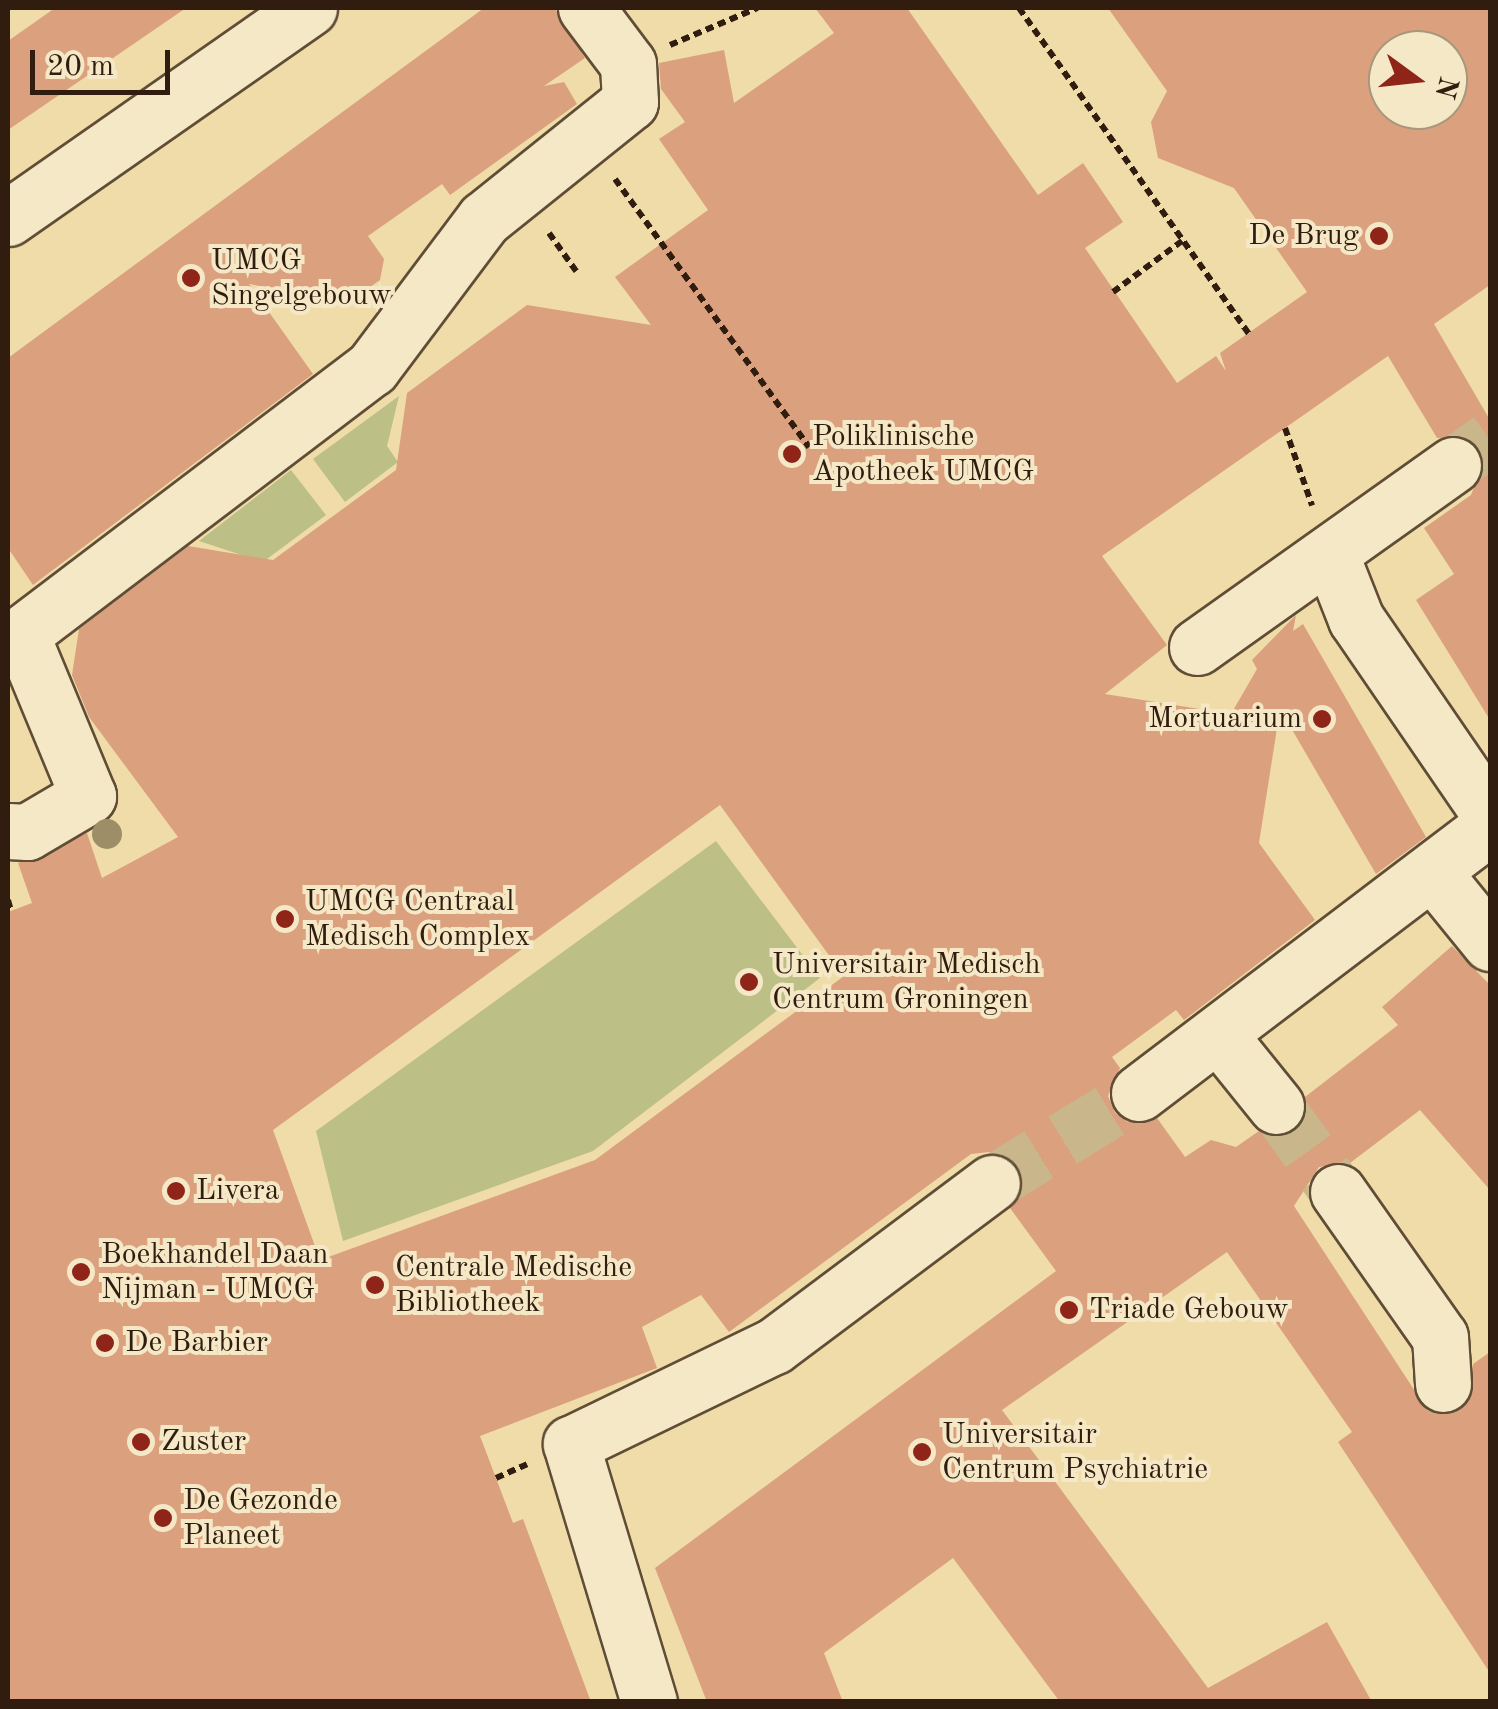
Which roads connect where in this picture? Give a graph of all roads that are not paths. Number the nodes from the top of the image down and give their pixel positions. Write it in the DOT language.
graph roads {
  1 [pos="309,8"];
  2 [pos="586,8"];
  3 [pos="8,218"];
  4 [pos="1453,465"];
  5 [pos="1330,552"];
  6 [pos="15,641"];
  7 [pos="1196,647"];
  8 [pos="1490,814"];
  9 [pos="1490,828"];
  10 [pos="8,831"];
  11 [pos="1434,874"];
  12 [pos="1490,943"];
  13 [pos="1222,1039"];
  14 [pos="1139,1094"];
  15 [pos="1276,1106"];
  16 [pos="992,1183"];
  17 [pos="1338,1192"];
  18 [pos="1443,1384"];
  19 [pos="649,1702"];
  1 -- 3 [label="street"];
  2 -- 6 [label="street"];
  4 -- 5 [label="street"];
  5 -- 7 [label="street"];
  5 -- 8 [label="street"];
  6 -- 10 [label="street"];
  9 -- 11 [label="street"];
  11 -- 12 [label="street"];
  11 -- 13 [label="street"];
  13 -- 14 [label="street"];
  13 -- 15 [label="street"];
  16 -- 19 [label="street"];
  17 -- 18 [label="street"];
}
